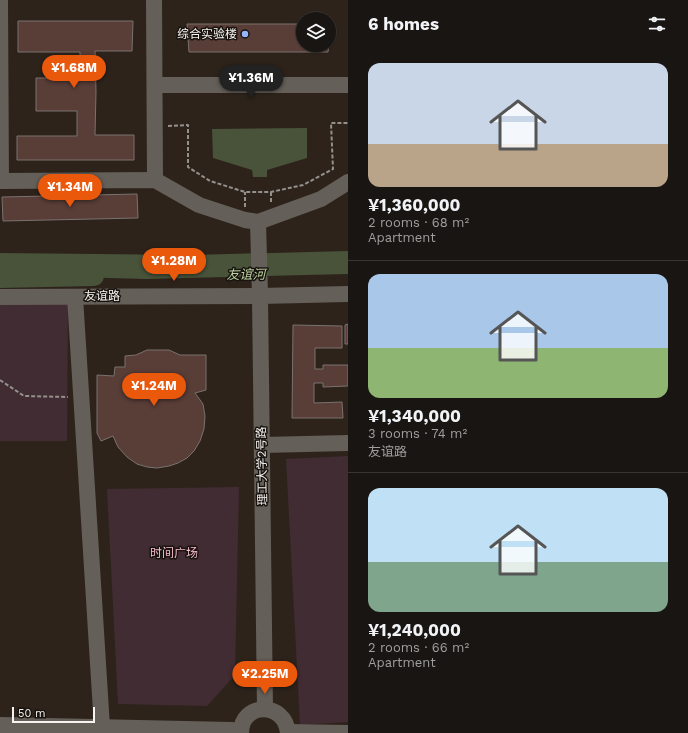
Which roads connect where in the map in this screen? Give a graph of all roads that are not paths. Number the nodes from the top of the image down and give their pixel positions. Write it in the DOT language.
graph roads {
  1 [pos="0,0"];
  2 [pos="154,0"];
  3 [pos="155,85"];
  4 [pos="348,85"];
  5 [pos="155,180"];
  6 [pos="1,181"];
  7 [pos="348,182"];
  8 [pos="258,222"];
  9 [pos="348,294"];
  10 [pos="260,296"];
  11 [pos="0,297"];
  12 [pos="75,297"];
  13 [pos="348,443"];
  14 [pos="262,445"];
  15 [pos="265,709"];
  16 [pos="0,725"];
  17 [pos="102,727"];
  18 [pos="241,732"];
  19 [pos="288,732"];
  20 [pos="348,733"];
  1 -- 6 [label="street"];
  2 -- 3 [label="street"];
  3 -- 4 [label="street"];
  3 -- 5 [label="street"];
  5 -- 6 [label="street"];
  5 -- 8 [label="street"];
  7 -- 8 [label="street"];
  8 -- 10 [label="street, 理工大学2号路"];
  9 -- 10 [label="street, 友谊路"];
  10 -- 12 [label="street, 友谊路"];
  10 -- 14 [label="street, 理工大学2号路"];
  11 -- 12 [label="street, 友谊路"];
  12 -- 17 [label="street"];
  13 -- 14 [label="street"];
  14 -- 15 [label="street, 理工大学2号路"];
  15 -- 18 [label="street"];
  15 -- 19 [label="street"];
  16 -- 17 [label="street"];
  17 -- 18 [label="street"];
  19 -- 20 [label="street"];
}
